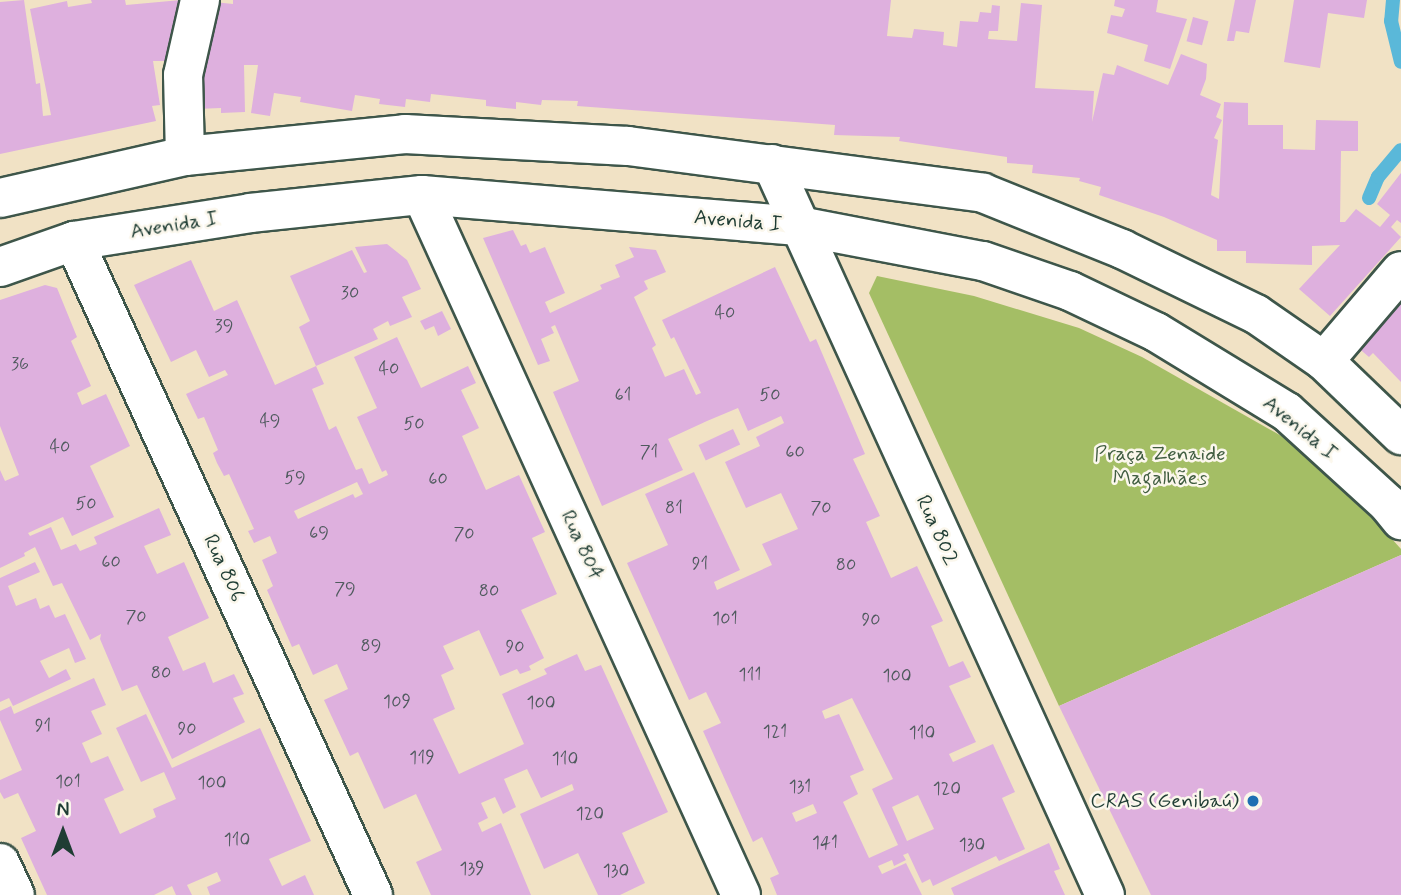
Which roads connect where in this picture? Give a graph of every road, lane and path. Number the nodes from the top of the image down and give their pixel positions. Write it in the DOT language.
graph roads {
  1 [pos="200,0"];
  2 [pos="185,156"];
  3 [pos="772,164"];
  4 [pos="422,195"];
  5 [pos="0,198"];
  6 [pos="799,226"];
  7 [pos="74,242"];
  8 [pos="0,267"];
  9 [pos="1401,271"];
  10 [pos="1324,361"];
  11 [pos="1401,435"];
  12 [pos="1401,520"];
  13 [pos="0,863"];
  14 [pos="15,895"];
  15 [pos="373,895"];
  16 [pos="741,895"];
  17 [pos="1104,895"];
  1 -- 2 [label="street"];
  2 -- 3 [label="street"];
  2 -- 5 [label="street"];
  3 -- 6 [label="street, Rua 802"];
  3 -- 10 [label="street"];
  4 -- 6 [label="street, Avenida I"];
  4 -- 7 [label="street, Avenida I"];
  4 -- 16 [label="street, Rua 804"];
  6 -- 12 [label="street, Avenida I"];
  6 -- 17 [label="street, Rua 802"];
  7 -- 8 [label="street, Avenida I"];
  7 -- 15 [label="street, Rua 806"];
  9 -- 10 [label="street"];
  10 -- 11 [label="street"];
  13 -- 14 [label="street"];
}
